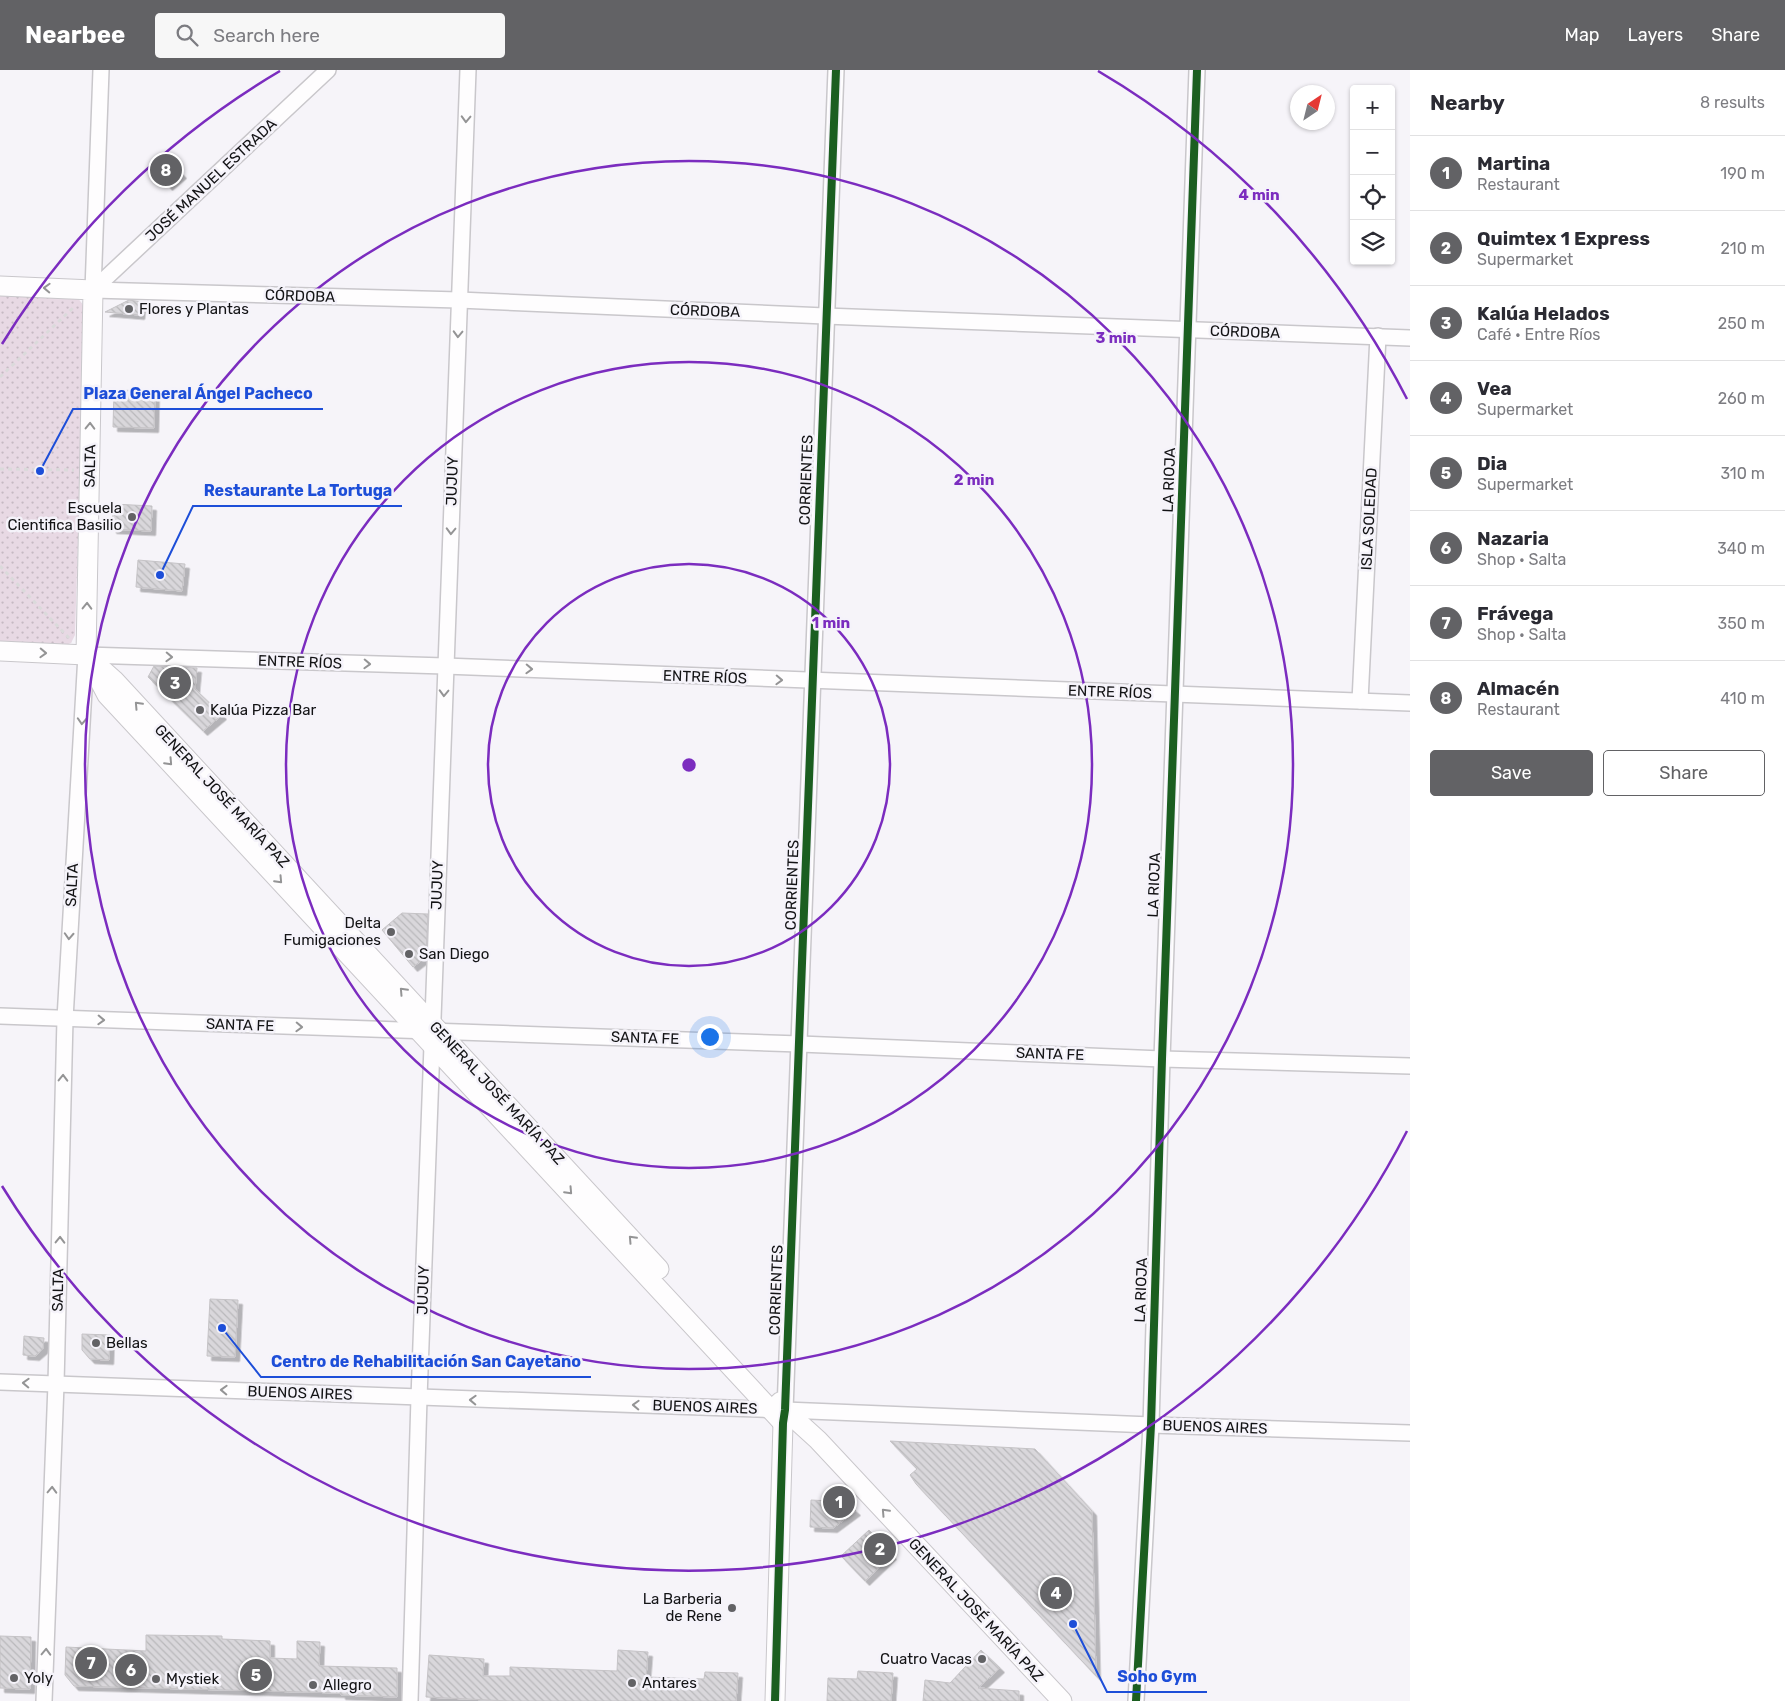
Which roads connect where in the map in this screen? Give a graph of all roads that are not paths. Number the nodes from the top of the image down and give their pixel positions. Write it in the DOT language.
graph roads {
  1 [pos="101,70"];
  2 [pos="328,70"];
  3 [pos="468,70"];
  4 [pos="836,70"];
  5 [pos="1197,70"];
  6 [pos="0,286"];
  7 [pos="93,290"];
  8 [pos="459,300"];
  9 [pos="825,316"];
  10 [pos="1189,330"];
  11 [pos="1378,336"];
  12 [pos="1410,338"];
  13 [pos="0,651"];
  14 [pos="86,655"];
  15 [pos="446,666"];
  16 [pos="813,681"];
  17 [pos="1175,695"];
  18 [pos="1360,701"];
  19 [pos="1410,703"];
  20 [pos="0,1016"];
  21 [pos="65,1019"];
  22 [pos="431,1032"];
  23 [pos="800,1044"];
  24 [pos="1162,1059"];
  25 [pos="1410,1066"];
  26 [pos="0,1382"];
  27 [pos="56,1384"];
  28 [pos="419,1398"];
  29 [pos="780,1414"];
  30 [pos="1151,1426"];
  31 [pos="1410,1433"];
  32 [pos="44,1701"];
  33 [pos="410,1701"];
  34 [pos="775,1701"];
  35 [pos="1062,1701"];
  36 [pos="1136,1701"];
  1 -- 7 [label="street, SALTA"];
  2 -- 7 [label="street, JOSÉ MANUEL ESTRADA"];
  3 -- 8 [label="street, JUJUY, one-way"];
  4 -- 9 [label="street, CORRIENTES"];
  5 -- 10 [label="street, LA RIOJA"];
  7 -- 6 [label="street, CÓRDOBA, one-way"];
  7 -- 8 [label="street, CÓRDOBA"];
  14 -- 7 [label="street, SALTA, one-way"];
  8 -- 9 [label="street, CÓRDOBA"];
  8 -- 15 [label="street, JUJUY, one-way"];
  9 -- 10 [label="street, CÓRDOBA"];
  9 -- 16 [label="street, CORRIENTES"];
  10 -- 11 [label="street, CÓRDOBA"];
  10 -- 17 [label="street, LA RIOJA"];
  11 -- 12 [label="street, CÓRDOBA"];
  11 -- 18 [label="street, ISLA SOLEDAD"];
  13 -- 14 [label="street, ENTRE RÍOS, one-way"];
  14 -- 15 [label="street, ENTRE RÍOS, one-way"];
  14 -- 21 [label="street, SALTA, one-way"];
  14 -- 22 [label="street, GENERAL JOSÉ MARÍA PAZ"];
  15 -- 16 [label="street, ENTRE RÍOS, one-way"];
  15 -- 22 [label="street, JUJUY, one-way"];
  16 -- 17 [label="street, ENTRE RÍOS"];
  16 -- 23 [label="street, CORRIENTES"];
  17 -- 18 [label="street, ENTRE RÍOS"];
  17 -- 24 [label="street, LA RIOJA"];
  18 -- 19 [label="street, ENTRE RÍOS"];
  20 -- 21 [label="street, SANTA FE"];
  21 -- 22 [label="street, SANTA FE, one-way"];
  27 -- 21 [label="street, SALTA, one-way"];
  22 -- 23 [label="street, SANTA FE"];
  22 -- 28 [label="street, JUJUY"];
  22 -- 29 [label="street, GENERAL JOSÉ MARÍA PAZ"];
  23 -- 24 [label="street, SANTA FE"];
  23 -- 29 [label="street, CORRIENTES"];
  24 -- 25 [label="street, SANTA FE"];
  24 -- 30 [label="street, LA RIOJA"];
  27 -- 26 [label="street, BUENOS AIRES, one-way"];
  28 -- 27 [label="street, BUENOS AIRES, one-way"];
  32 -- 27 [label="street, SALTA, one-way"];
  29 -- 28 [label="street, BUENOS AIRES, one-way"];
  28 -- 33 [label="street, JUJUY"];
  29 -- 30 [label="street, BUENOS AIRES"];
  29 -- 34 [label="street, CORRIENTES"];
  35 -- 29 [label="street, GENERAL JOSÉ MARÍA PAZ, one-way"];
  30 -- 31 [label="street, BUENOS AIRES"];
  30 -- 36 [label="street, LA RIOJA"];
}
